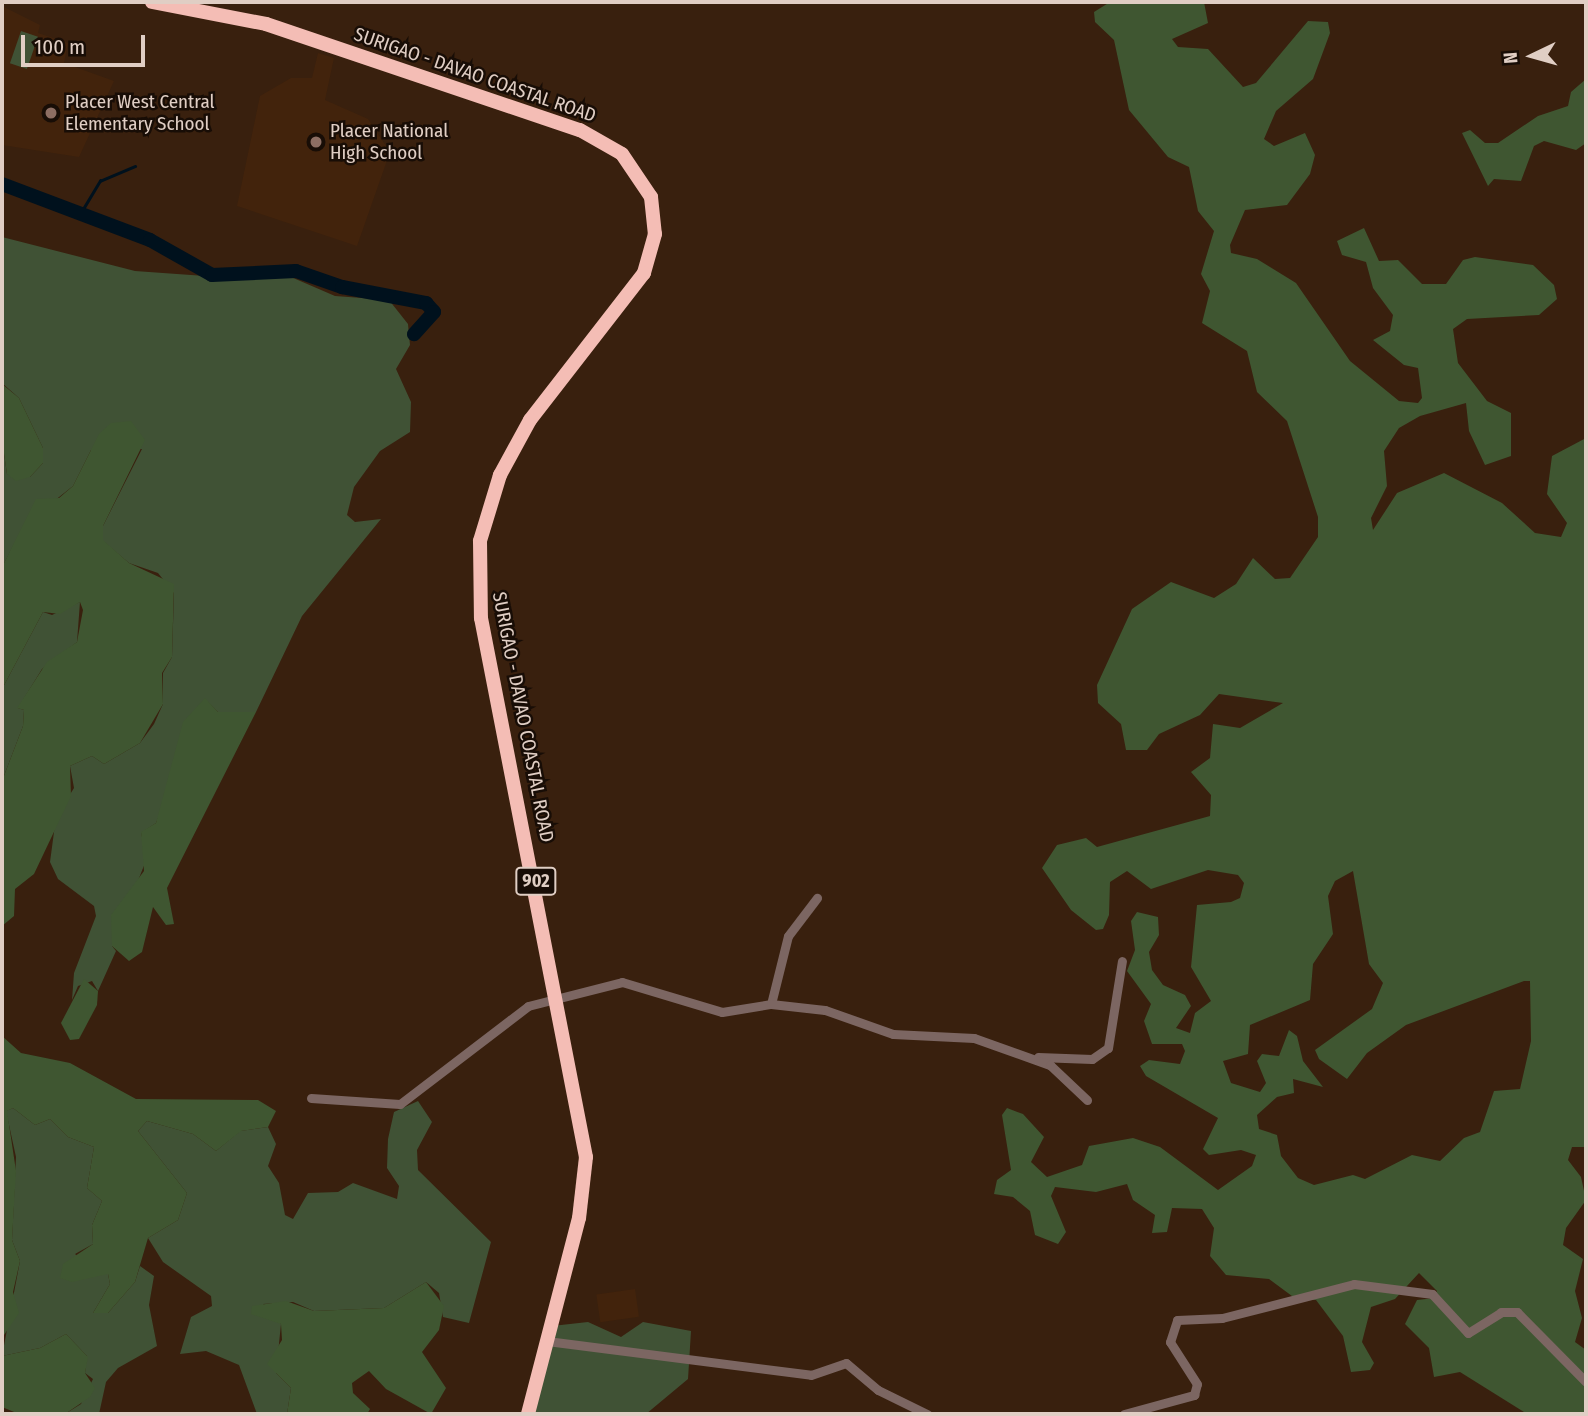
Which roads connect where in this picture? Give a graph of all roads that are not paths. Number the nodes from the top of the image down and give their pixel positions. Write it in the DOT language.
graph roads {
  1 [pos="152,2"];
  2 [pos="817,898"];
  3 [pos="1122,961"];
  4 [pos="556,997"];
  5 [pos="771,1004"];
  6 [pos="1033,1057"];
  7 [pos="311,1098"];
  8 [pos="1087,1100"];
  9 [pos="547,1341"];
  10 [pos="1586,1382"];
  11 [pos="528,1414"];
  12 [pos="927,1414"];
  13 [pos="1124,1414"];
  1 -- 4 [label="highway, SURIGAO - DAVAO COASTAL ROAD / 902"];
  2 -- 5 [label="street"];
  3 -- 6 [label="street"];
  4 -- 5 [label="street"];
  4 -- 7 [label="street"];
  4 -- 9 [label="highway, SURIGAO - DAVAO COASTAL ROAD / 902"];
  5 -- 6 [label="street"];
  6 -- 8 [label="street"];
  9 -- 11 [label="highway, SURIGAO - DAVAO COASTAL ROAD / 902"];
  9 -- 12 [label="street"];
  10 -- 13 [label="street"];
}
